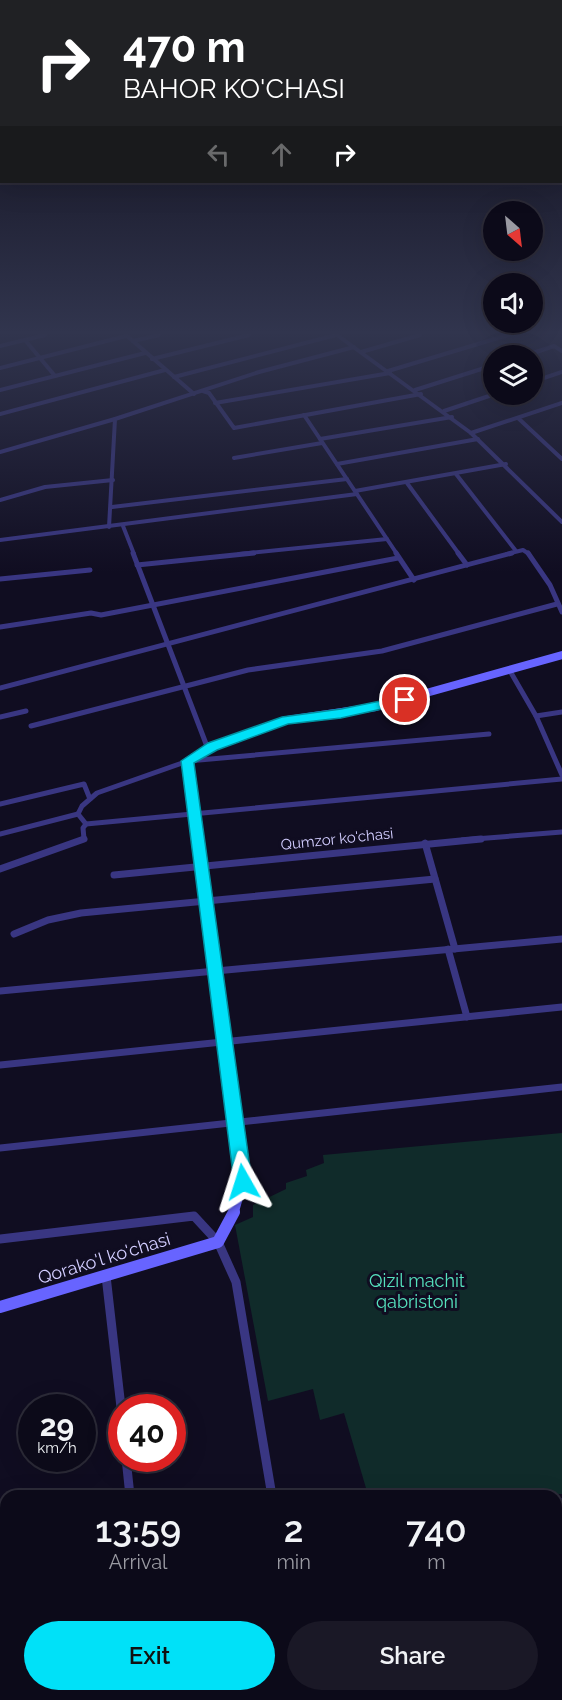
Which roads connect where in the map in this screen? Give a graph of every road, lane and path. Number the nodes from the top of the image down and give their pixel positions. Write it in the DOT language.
graph roads {
  1 [pos="131,414"];
  2 [pos="224,414"];
  3 [pos="308,414"];
  4 [pos="448,414"];
  5 [pos="530,414"];
  6 [pos="304,415"];
  7 [pos="452,417"];
  8 [pos="518,418"];
  9 [pos="116,419"];
  10 [pos="471,433"];
  11 [pos="478,439"];
  12 [pos="321,441"];
  13 [pos="0,452"];
  14 [pos="234,458"];
  15 [pos="562,459"];
  16 [pos="337,464"];
  17 [pos="506,464"];
  18 [pos="456,474"];
  19 [pos="346,479"];
  20 [pos="113,480"];
  21 [pos="407,483"];
  22 [pos="356,493"];
  23 [pos="0,500"];
  24 [pos="112,507"];
  25 [pos="562,522"];
  26 [pos="123,526"];
  27 [pos="109,527"];
  28 [pos="387,539"];
  29 [pos="0,540"];
  30 [pos="516,551"];
  31 [pos="398,558"];
  32 [pos="137,566"];
  33 [pos="466,566"];
  34 [pos="90,570"];
  35 [pos="0,579"];
  36 [pos="414,580"];
  37 [pos="562,596"];
  38 [pos="555,597"];
  39 [pos="556,604"];
  40 [pos="153,605"];
  41 [pos="562,612"];
  42 [pos="0,627"];
  43 [pos="168,644"];
  44 [pos="562,655"];
  45 [pos="510,671"];
  46 [pos="184,687"];
  47 [pos="0,688"];
  48 [pos="26,711"];
  49 [pos="562,712"];
  50 [pos="537,716"];
  51 [pos="0,717"];
  52 [pos="31,726"];
  53 [pos="489,734"];
  54 [pos="208,749"];
  55 [pos="188,761"];
  56 [pos="562,777"];
  57 [pos="90,799"];
  58 [pos="0,804"];
  59 [pos="78,814"];
  60 [pos="194,814"];
  61 [pos="86,824"];
  62 [pos="562,832"];
  63 [pos="0,834"];
  64 [pos="425,843"];
  65 [pos="201,867"];
  66 [pos="0,869"];
  67 [pos="114,875"];
  68 [pos="435,879"];
  69 [pos="206,902"];
  70 [pos="14,934"];
  71 [pos="562,939"];
  72 [pos="451,949"];
  73 [pos="216,970"];
  74 [pos="0,990"];
  75 [pos="562,1007"];
  76 [pos="467,1017"];
  77 [pos="226,1042"];
  78 [pos="0,1065"];
  79 [pos="562,1088"];
  80 [pos="237,1125"];
  81 [pos="0,1149"];
  82 [pos="0,1239"];
  83 [pos="218,1242"];
  84 [pos="106,1276"];
  85 [pos="0,1307"];
  86 [pos="119,1394"];
  87 [pos="127,1472"];
  88 [pos="129,1490"];
  89 [pos="272,1490"];
  1 -- 9 [label="street"];
  2 -- 6 [label="street"];
  3 -- 6 [label="street"];
  4 -- 7 [label="street"];
  5 -- 8 [label="street"];
  6 -- 12 [label="street"];
  7 -- 10 [label="street"];
  7 -- 12 [label="street"];
  8 -- 10 [label="street"];
  8 -- 15 [label="street"];
  9 -- 13 [label="street"];
  9 -- 20 [label="street"];
  10 -- 11 [label="street"];
  11 -- 16 [label="street"];
  11 -- 17 [label="street"];
  12 -- 14 [label="street"];
  12 -- 16 [label="street"];
  16 -- 19 [label="street"];
  17 -- 18 [label="street"];
  17 -- 25 [label="street"];
  18 -- 21 [label="street"];
  18 -- 30 [label="street"];
  19 -- 22 [label="street"];
  19 -- 24 [label="street"];
  20 -- 23 [label="street"];
  20 -- 24 [label="street"];
  21 -- 22 [label="street"];
  21 -- 33 [label="street"];
  22 -- 26 [label="street"];
  22 -- 28 [label="street"];
  24 -- 27 [label="street"];
  26 -- 27 [label="street"];
  26 -- 32 [label="street"];
  27 -- 29 [label="street"];
  28 -- 31 [label="street"];
  28 -- 32 [label="street"];
  30 -- 33 [label="street"];
  30 -- 38 [label="street"];
  31 -- 36 [label="street"];
  31 -- 40 [label="street"];
  32 -- 40 [label="street"];
  33 -- 36 [label="street"];
  34 -- 35 [label="street"];
  36 -- 43 [label="street"];
  37 -- 38 [label="street"];
  38 -- 39 [label="street"];
  39 -- 41 [label="street"];
  39 -- 46 [label="street"];
  40 -- 42 [label="street"];
  40 -- 43 [label="street"];
  43 -- 46 [label="street"];
  43 -- 47 [label="street"];
  44 -- 45 [label="street"];
  45 -- 50 [label="street"];
  45 -- 54 [label="street"];
  46 -- 52 [label="street"];
  46 -- 54 [label="street"];
  48 -- 51 [label="street"];
  49 -- 50 [label="street"];
  50 -- 56 [label="street"];
  53 -- 55 [label="street"];
  54 -- 55 [label="street"];
  55 -- 57 [label="street"];
  55 -- 60 [label="street"];
  56 -- 60 [label="street"];
  57 -- 58 [label="street"];
  57 -- 59 [label="street"];
  59 -- 61 [label="street"];
  59 -- 63 [label="street"];
  60 -- 61 [label="street"];
  60 -- 65 [label="street"];
  61 -- 66 [label="street"];
  62 -- 64 [label="street, Qumzor ko'chasi"];
  64 -- 65 [label="street, Qumzor ko'chasi"];
  64 -- 68 [label="street"];
  65 -- 67 [label="street, Qumzor ko'chasi"];
  65 -- 69 [label="street"];
  68 -- 69 [label="street"];
  68 -- 72 [label="street"];
  69 -- 70 [label="street"];
  69 -- 73 [label="street"];
  71 -- 72 [label="street"];
  72 -- 73 [label="street"];
  72 -- 76 [label="street"];
  73 -- 74 [label="street"];
  73 -- 77 [label="street"];
  75 -- 76 [label="street"];
  76 -- 77 [label="street"];
  77 -- 78 [label="street"];
  77 -- 80 [label="street"];
  79 -- 80 [label="street"];
  80 -- 81 [label="street"];
  80 -- 83 [label="street"];
  82 -- 83 [label="street"];
  83 -- 84 [label="street, Qorako'l ko'chasi"];
  83 -- 89 [label="street"];
  84 -- 85 [label="street, Qorako'l ko'chasi"];
  84 -- 86 [label="street"];
  87 -- 88 [label="street"];
}
